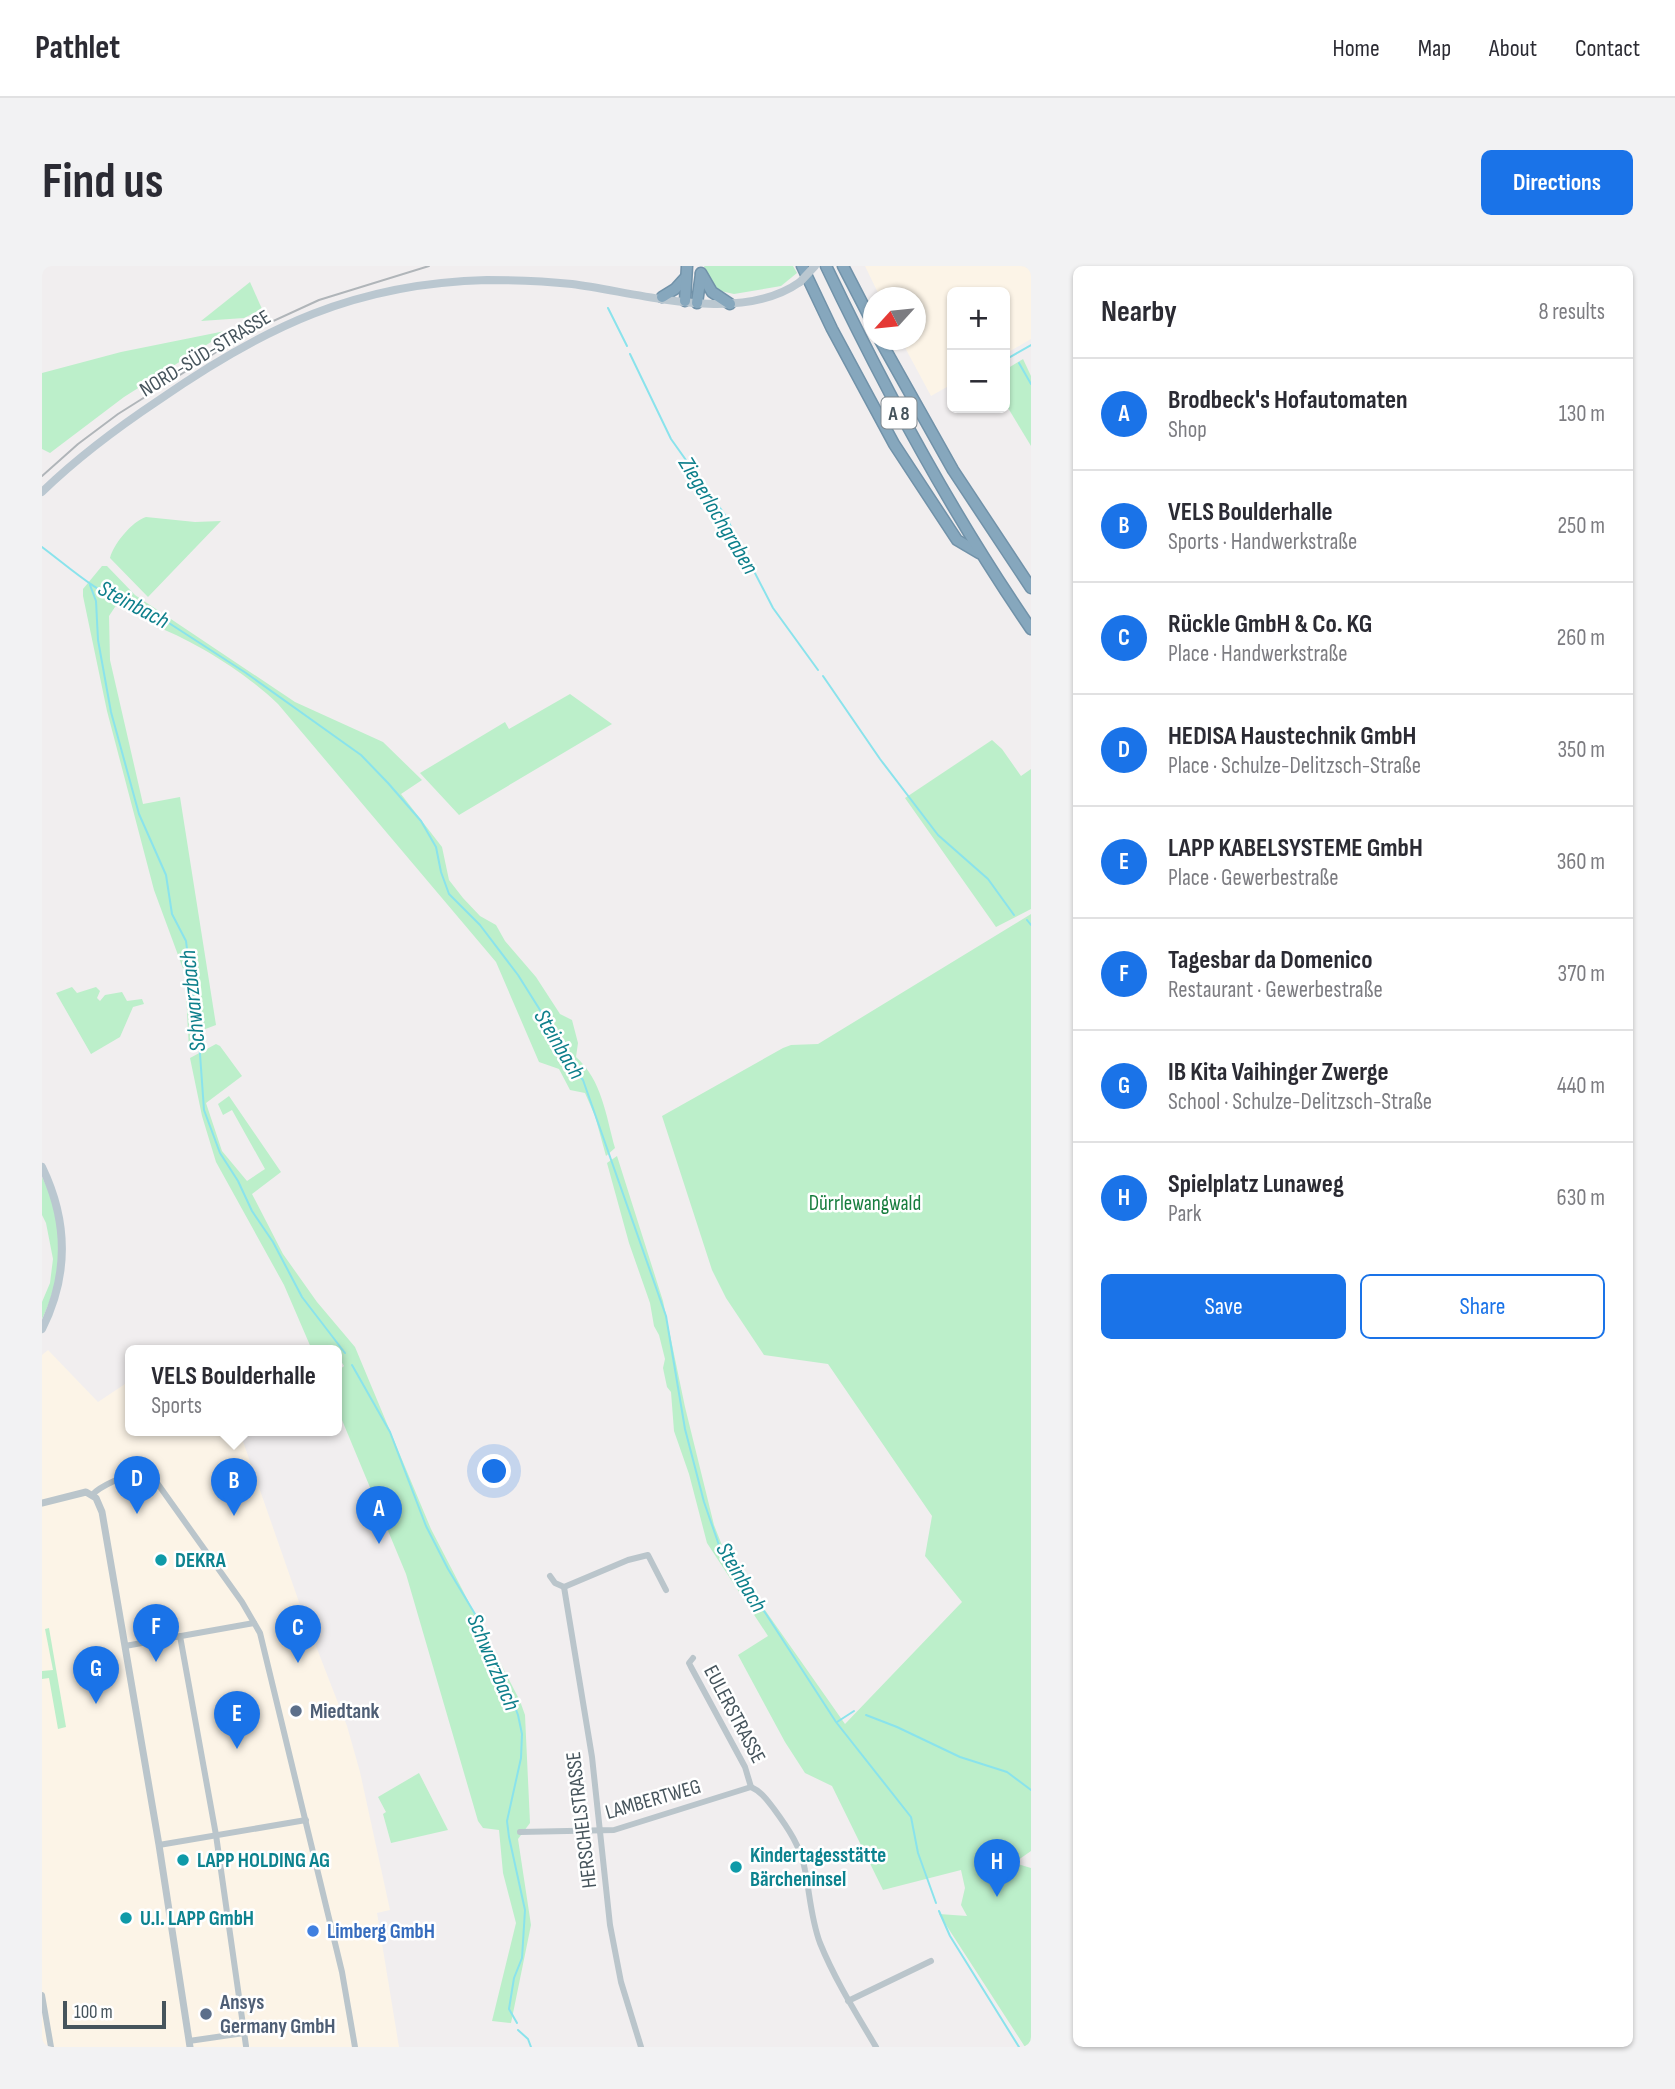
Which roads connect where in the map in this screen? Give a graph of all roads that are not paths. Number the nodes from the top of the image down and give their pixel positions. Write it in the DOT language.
graph roads {
  1 [pos="802,266"];
  2 [pos="815,266"];
  3 [pos="826,266"];
  4 [pos="843,266"];
  5 [pos="701,270"];
  6 [pos="686,272"];
  7 [pos="679,297"];
  8 [pos="662,298"];
  9 [pos="697,303"];
  10 [pos="730,304"];
  11 [pos="863,306"];
  12 [pos="886,350"];
  13 [pos="42,492"];
  14 [pos="981,555"];
  15 [pos="1031,588"];
  16 [pos="1031,629"];
  17 [pos="42,1167"];
  18 [pos="42,1329"];
  19 [pos="92,1495"];
  20 [pos="42,1503"];
  21 [pos="550,1576"];
  22 [pos="564,1587"];
  23 [pos="666,1590"];
  24 [pos="254,1623"];
  25 [pos="180,1636"];
  26 [pos="125,1646"];
  27 [pos="692,1658"];
  28 [pos="751,1787"];
  29 [pos="306,1820"];
  30 [pos="520,1832"];
  31 [pos="601,1832"];
  32 [pos="216,1835"];
  33 [pos="159,1845"];
  34 [pos="931,1961"];
  35 [pos="42,1995"];
  36 [pos="848,2000"];
  37 [pos="244,2033"];
  38 [pos="190,2044"];
  39 [pos="246,2046"];
  40 [pos="51,2047"];
  41 [pos="355,2047"];
  42 [pos="640,2047"];
  43 [pos="876,2047"];
  1 -- 14 [label="highway, A 8"];
  2 -- 10 [label="main road, bridge"];
  3 -- 14 [label="highway, A 8"];
  4 -- 11 [label="highway"];
  5 -- 9 [label="highway"];
  5 -- 10 [label="highway"];
  6 -- 7 [label="highway"];
  6 -- 7 [label="highway"];
  7 -- 8 [label="highway"];
  7 -- 9 [label="main road"];
  8 -- 13 [label="main road, NORD-SÜD-STRASSE"];
  9 -- 10 [label="main road"];
  12 -- 15 [label="highway, A 8"];
  14 -- 16 [label="highway, A 8"];
  17 -- 18 [label="main road"];
  19 -- 20 [label="street"];
  19 -- 24 [label="street"];
  19 -- 26 [label="street"];
  21 -- 22 [label="street"];
  22 -- 23 [label="street"];
  22 -- 31 [label="street, HERSCHELSTRASSE"];
  24 -- 25 [label="street"];
  24 -- 29 [label="street"];
  25 -- 26 [label="street"];
  25 -- 32 [label="street"];
  26 -- 33 [label="street"];
  27 -- 28 [label="street, EULERSTRASSE"];
  28 -- 31 [label="street, LAMBERTWEG"];
  28 -- 36 [label="street, EULERSTRASSE"];
  29 -- 32 [label="street"];
  29 -- 41 [label="street"];
  30 -- 31 [label="street, LAMBERTWEG"];
  31 -- 42 [label="street, HERSCHELSTRASSE"];
  32 -- 33 [label="street"];
  32 -- 37 [label="street"];
  33 -- 38 [label="street"];
  34 -- 36 [label="street"];
  35 -- 40 [label="street"];
  36 -- 43 [label="street, EULERSTRASSE"];
  37 -- 38 [label="street"];
  37 -- 39 [label="street"];
}
